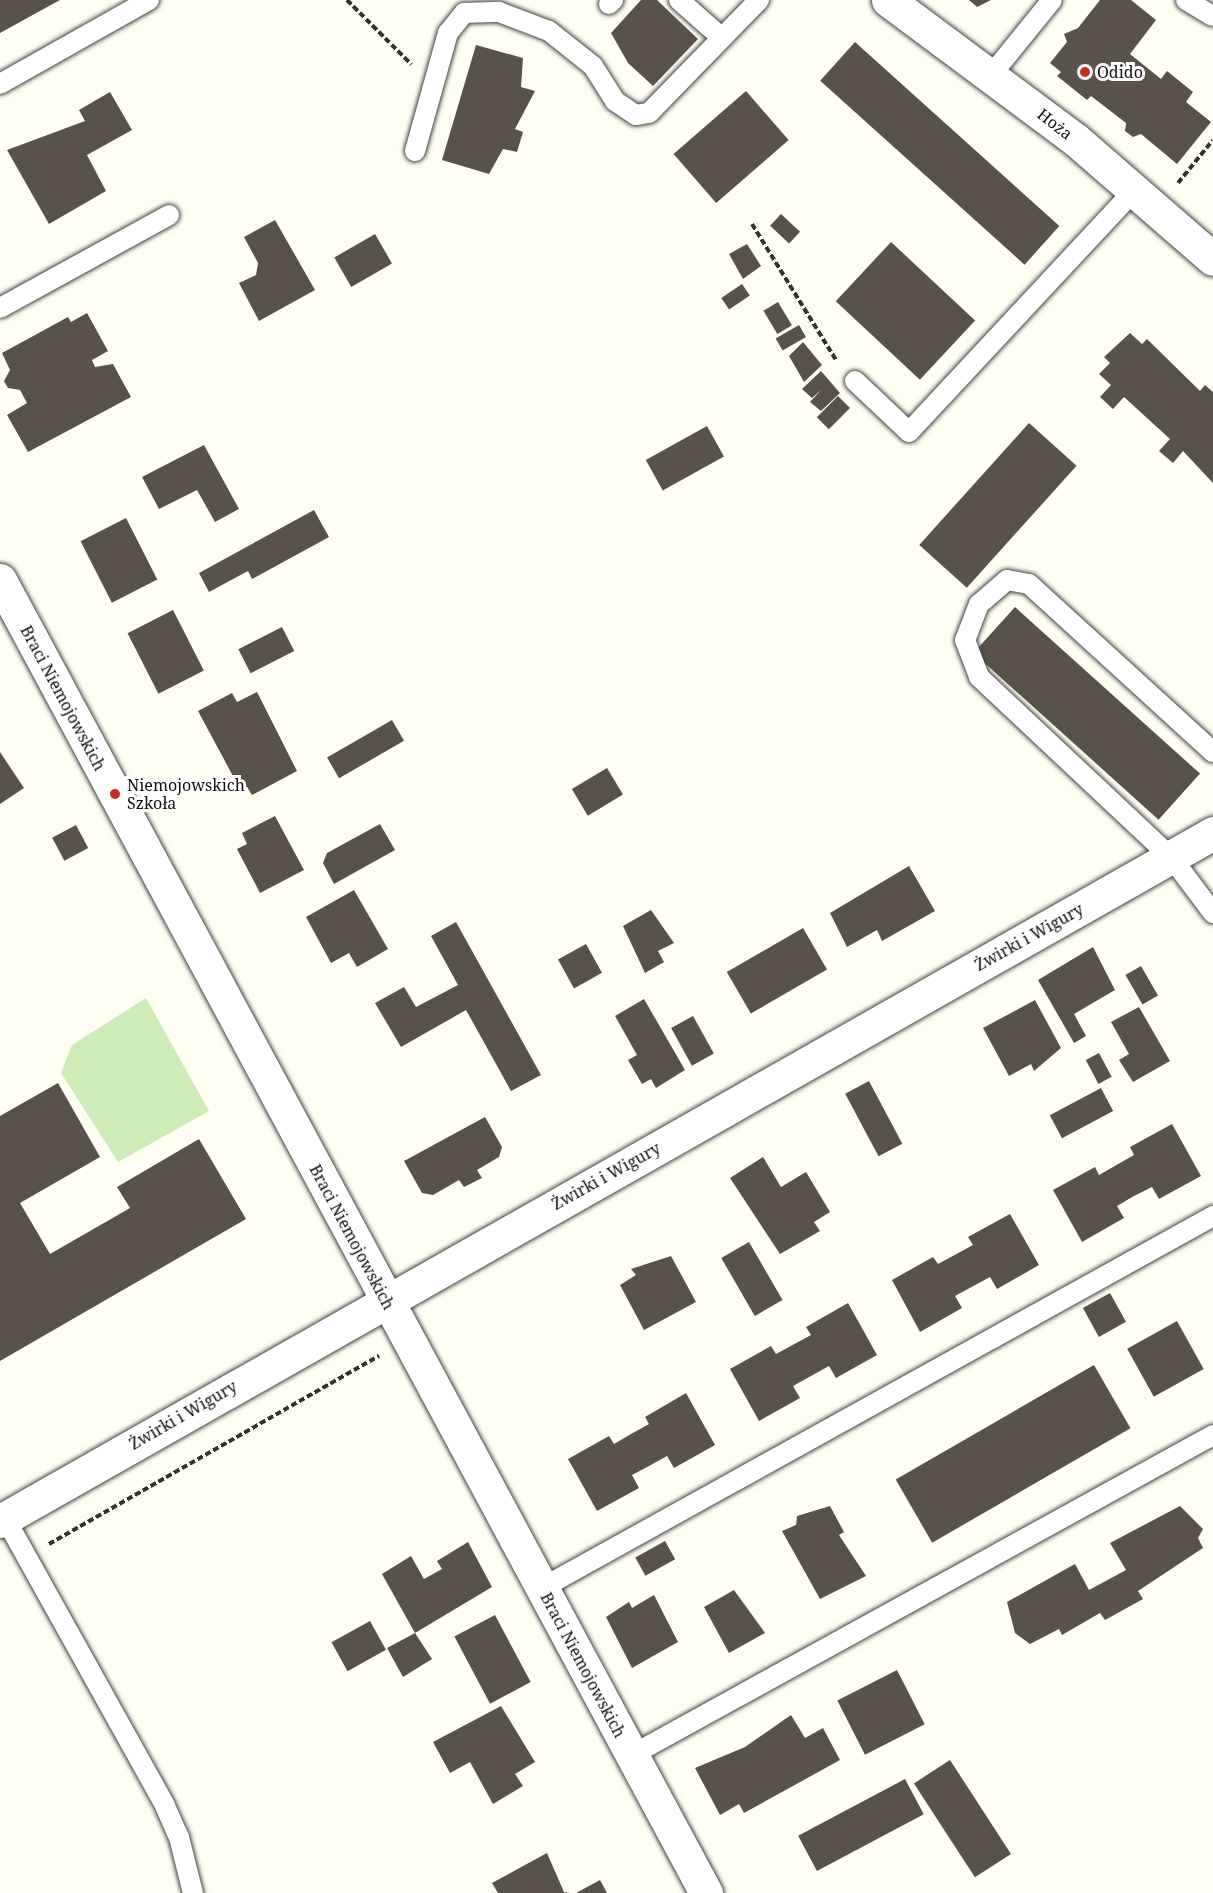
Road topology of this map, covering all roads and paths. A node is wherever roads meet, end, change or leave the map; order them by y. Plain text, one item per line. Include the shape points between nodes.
1 (149, 0) edge
2 (347, 0) edge
3 (679, 0) edge
4 (759, 0) edge
5 (888, 0) edge
6 (1052, 0) edge
7 (1186, 0) edge
8 (1213, 16) edge
9 (722, 38) junction
10 (992, 74) junction
11 (436, 75) junction
12 (0, 84) edge
13 (1213, 140) edge
14 (416, 151) dead end
15 (1146, 199) junction
16 (169, 215) dead end
17 (752, 224) dead end
18 (1213, 260) edge
19 (0, 308) edge
20 (855, 381) joint
21 (0, 580) edge
22 (1213, 752) edge
23 (1213, 833) edge
24 (1171, 857) junction
25 (1213, 914) edge
26 (1213, 1216) edge
27 (386, 1301) junction
28 (389, 1357) dead end
29 (1213, 1435) edge
30 (2, 1519) edge
31 (22, 1549) junction
32 (542, 1588) junction
33 (632, 1755) junction
34 (193, 1893) edge
35 (706, 1893) edge

1 - 12 lane
2 - 11 path via 406,62
3 - 9 lane
4 - 9 lane
5 - 10 street, Hoża
6 - 10 lane
7 - 8 lane
9 - 11 lane via 649,113 625,110 593,66 549,31 485,9 454,21
10 - 15 street, Hoża
11 - 14 lane
13 - 15 path
15 - 18 street, Hoża
15 - 20 lane via 909,432
16 - 19 lane
17 - 20 path via 815,333
21 - 27 street, Braci Niemojowskich
22 - 24 lane via 1029,584 1007,580 980,604 965,640 979,677
23 - 24 street, Żwirki i Wigury
24 - 25 lane
24 - 27 street, Żwirki i Wigury
26 - 32 lane
27 - 30 street, Żwirki i Wigury
27 - 32 street, Braci Niemojowskich
28 - 31 path via 355,1368 37,1551
29 - 33 lane
30 - 31 lane
31 - 34 lane via 165,1806 179,1837
32 - 33 street, Braci Niemojowskich
33 - 35 street, Braci Niemojowskich

